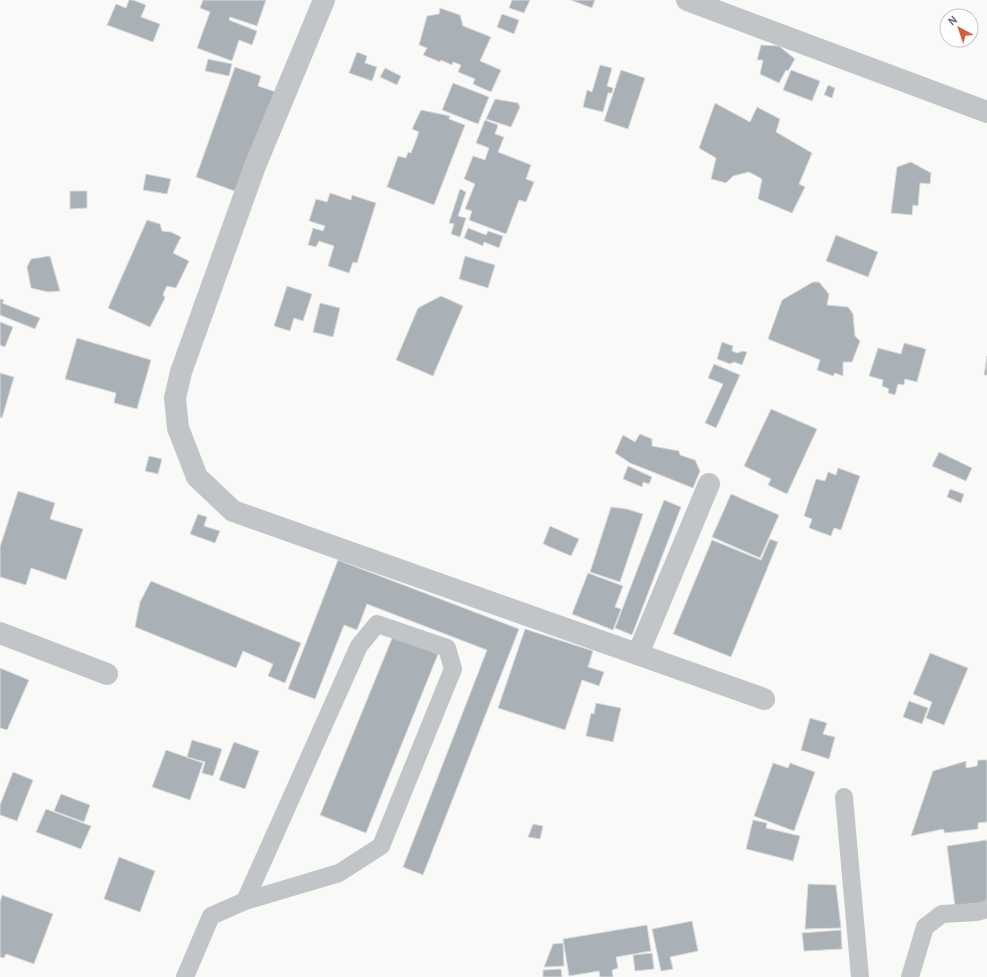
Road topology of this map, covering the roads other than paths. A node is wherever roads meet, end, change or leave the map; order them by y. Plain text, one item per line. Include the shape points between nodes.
1 (324, 0) edge
2 (686, 0) edge
3 (987, 112) edge
4 (709, 484) dead end
5 (0, 633) edge
6 (638, 654) junction
7 (107, 674) dead end
8 (764, 699) dead end
9 (844, 797) dead end
10 (245, 901) junction
11 (987, 909) edge
12 (185, 977) edge
13 (860, 977) edge
14 (910, 977) edge

1 - 6 street via 255,166 181,372 175,398 178,428 197,477 233,511
2 - 3 street
4 - 6 street
5 - 7 street
6 - 8 street
9 - 13 lane
10 - 10 lane via 339,873 381,846 453,669 447,648 377,624 359,646
10 - 12 lane via 211,916
11 - 14 lane via 942,914 926,927

